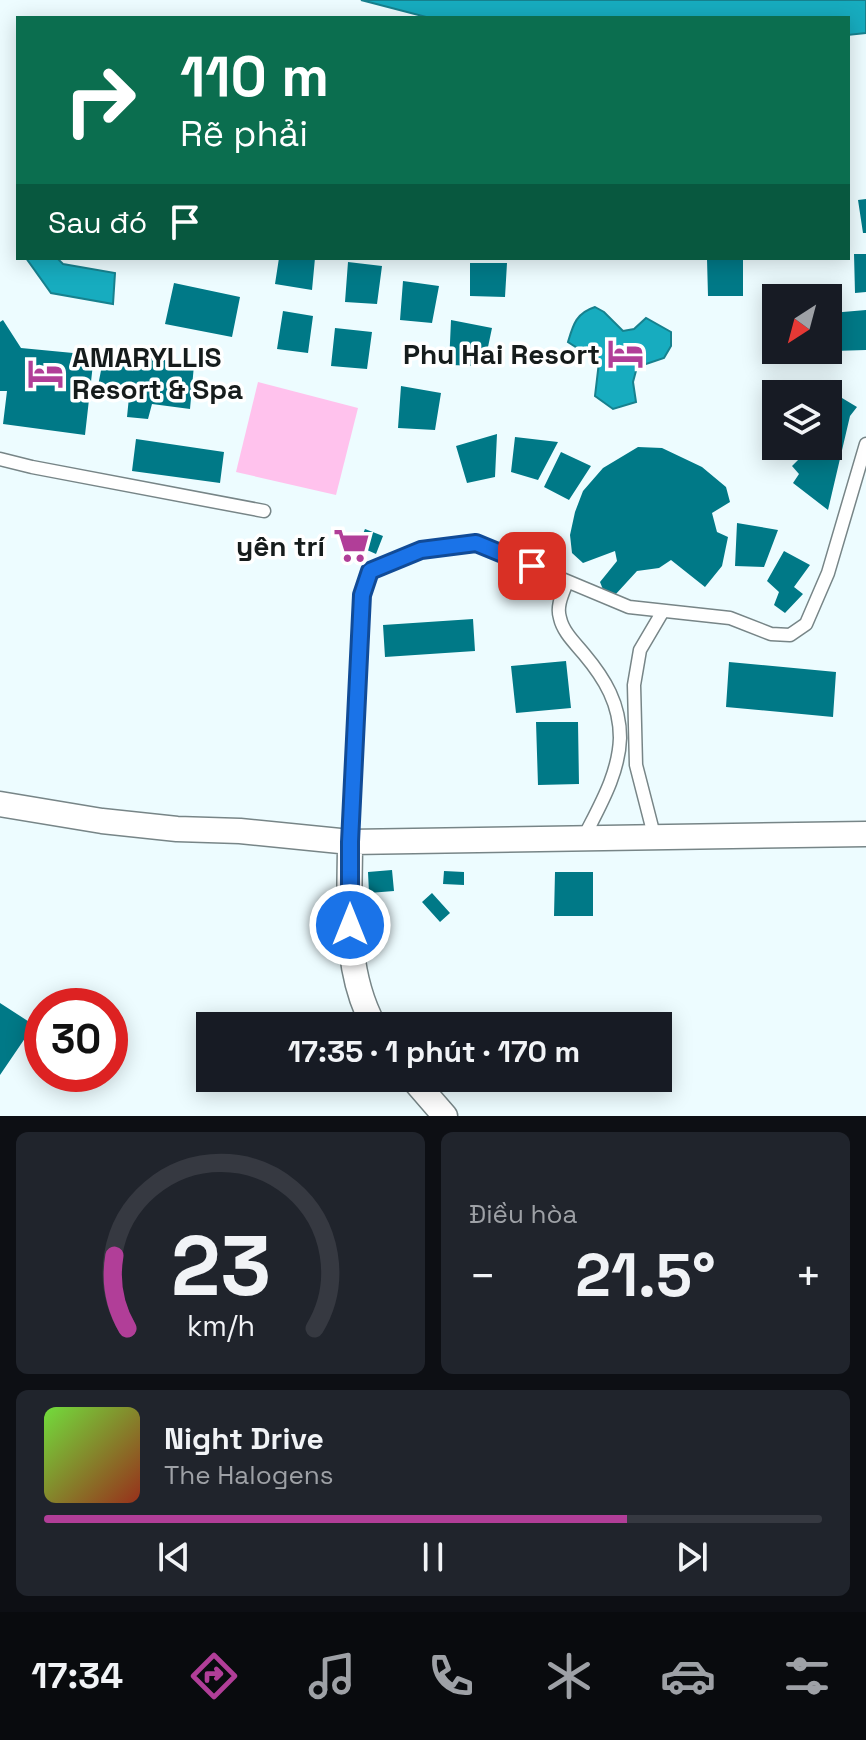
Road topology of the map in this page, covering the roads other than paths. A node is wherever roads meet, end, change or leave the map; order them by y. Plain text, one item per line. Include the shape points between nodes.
1 (866, 444) edge
2 (0, 459) edge
3 (264, 511) dead end
4 (567, 582) junction
5 (663, 611) junction
6 (0, 804) edge
7 (866, 834) edge
8 (654, 835) junction
9 (584, 837) junction
10 (350, 842) junction
11 (367, 1012) edge
12 (424, 1092) edge
13 (445, 1116) edge

1 - 5 lane via 828,573 806,624 790,635 771,634 730,618
2 - 3 lane
4 - 5 lane via 629,607
4 - 9 lane via 560,619 610,690 620,739 608,788
4 - 10 lane via 476,543 421,550 370,571 362,595
5 - 8 lane via 640,650 634,685 636,765
6 - 10 street via 102,821
7 - 8 street
8 - 9 street
9 - 10 street
10 - 11 street via 350,953
12 - 13 street

